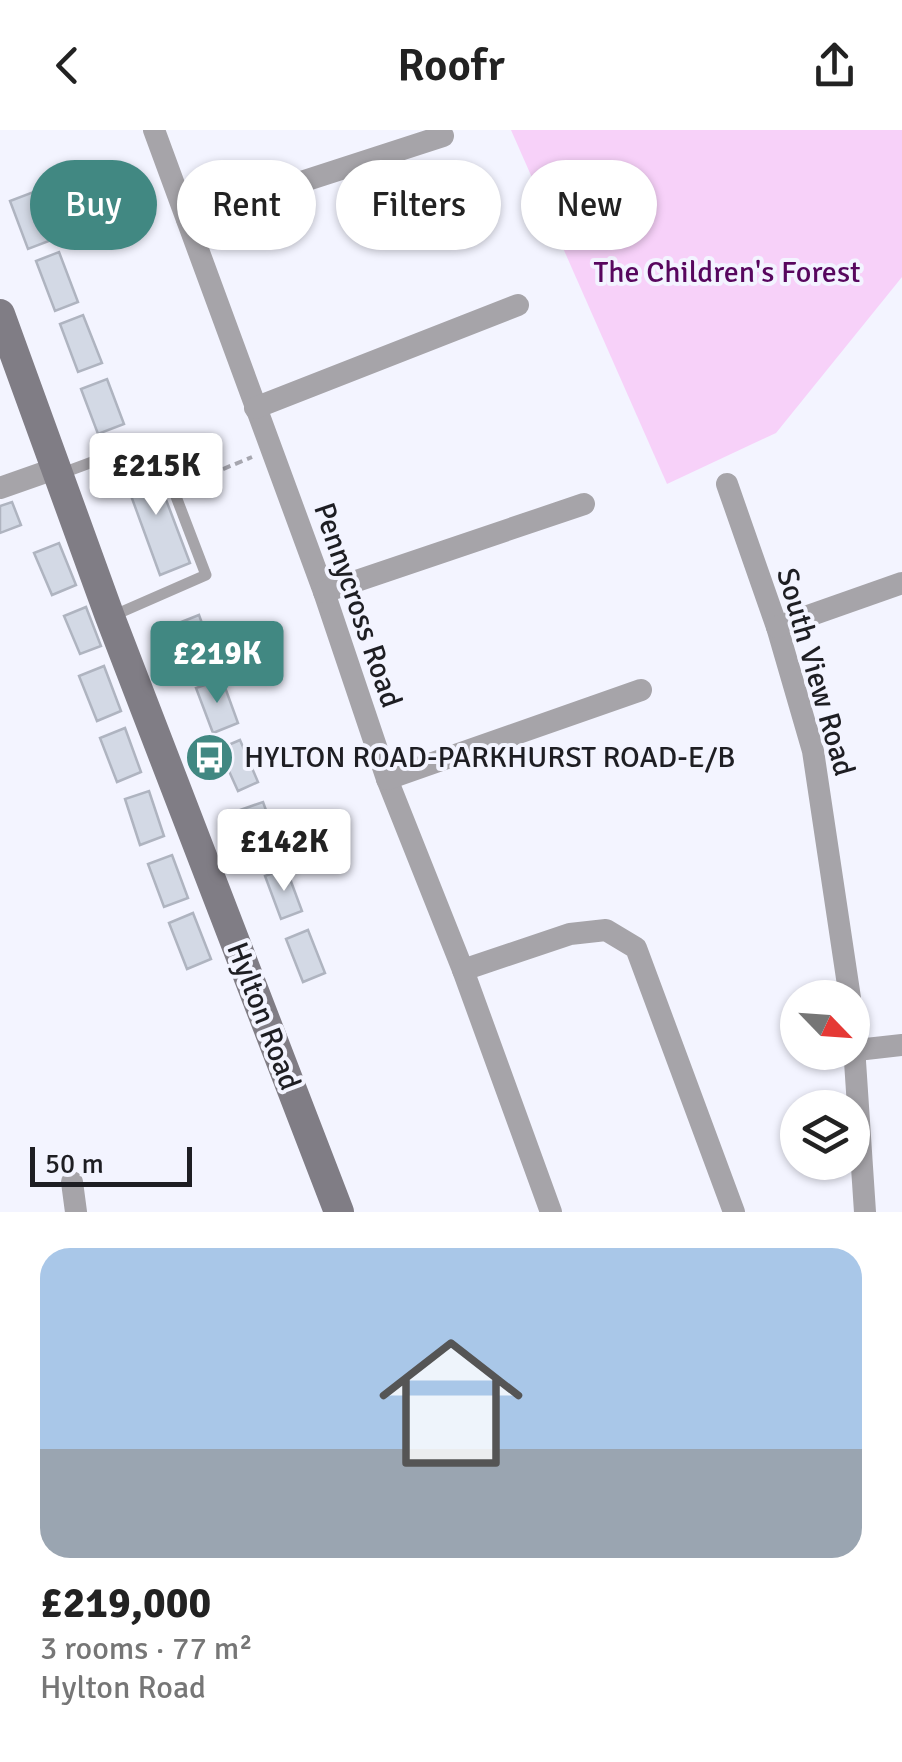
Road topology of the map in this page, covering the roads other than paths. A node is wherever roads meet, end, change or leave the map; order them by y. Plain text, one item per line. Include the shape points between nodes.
1 (154, 130) edge
2 (443, 136) dead end
3 (316, 177) edge
4 (177, 192) edge
5 (198, 250) edge
6 (518, 305) dead end
7 (0, 314) edge
8 (255, 408) junction
9 (58, 471) junction
10 (727, 484) dead end
11 (0, 488) edge
12 (584, 504) dead end
13 (902, 583) edge
14 (324, 592) junction
15 (110, 617) junction
16 (777, 627) junction
17 (641, 690) dead end
18 (387, 780) junction
19 (463, 970) junction
20 (847, 980) edge
21 (902, 1046) edge
22 (870, 1049) edge
23 (858, 1070) edge
24 (72, 1182) dead end
25 (76, 1212) edge
26 (339, 1212) edge
27 (550, 1212) edge
28 (734, 1212) edge
29 (865, 1212) edge

1 - 4 street, Pennycross Road
2 - 3 street
5 - 8 street, Pennycross Road
6 - 8 street
7 - 9 street, Hylton Road
8 - 14 street, Pennycross Road
9 - 11 street
9 - 15 street, Hylton Road
9 - 15 lane via 154,440 206,575
10 - 16 street, South View Road
12 - 14 street
13 - 16 street
14 - 18 street, Pennycross Road
15 - 26 street, Hylton Road
16 - 20 street, South View Road via 813,752
17 - 18 street
18 - 19 street, Pennycross Road
19 - 27 street, Pennycross Road
19 - 28 street via 570,934 606,930 636,948
21 - 22 street
23 - 29 street
24 - 25 street

